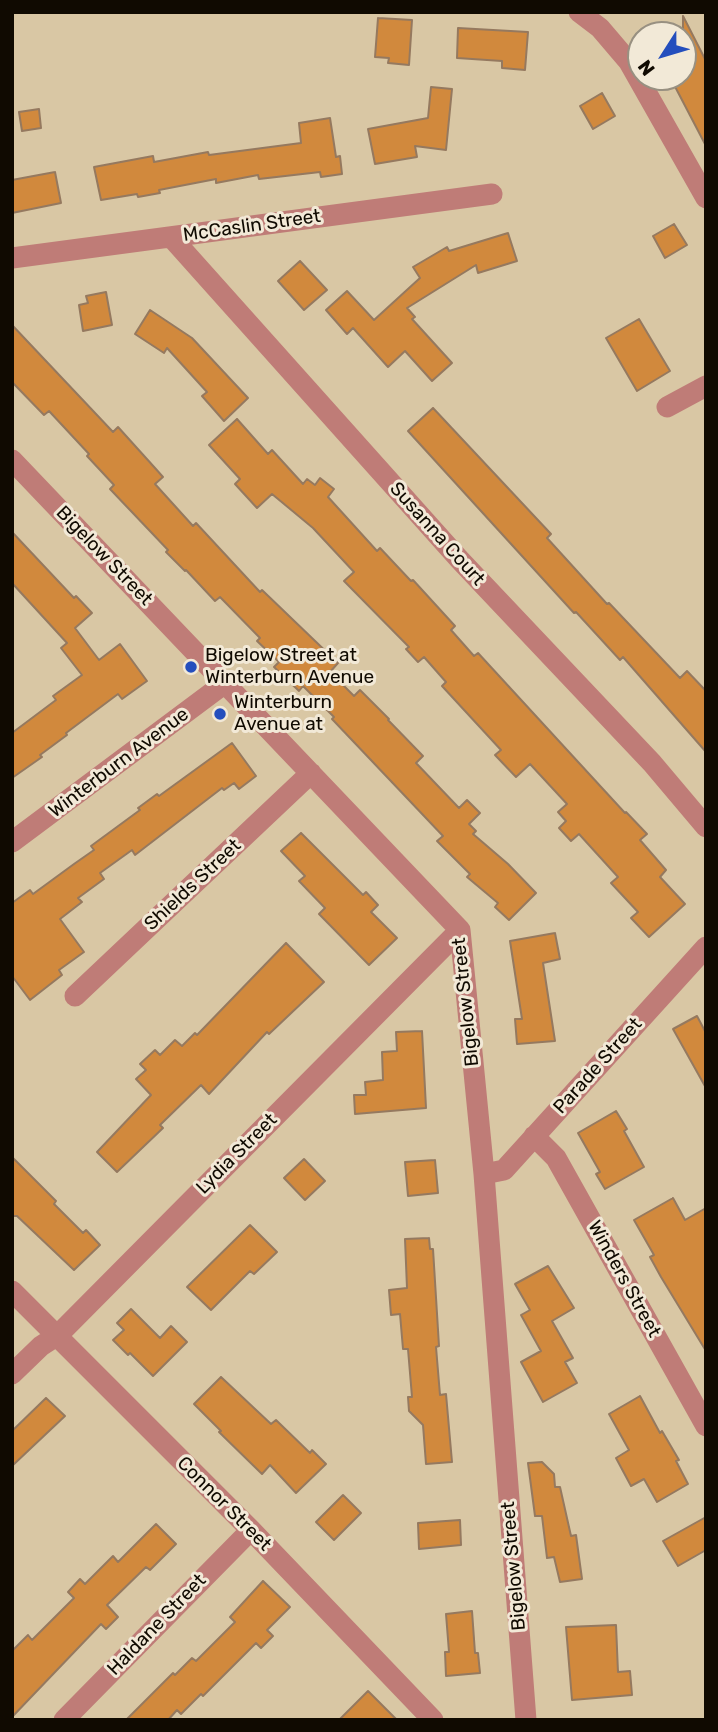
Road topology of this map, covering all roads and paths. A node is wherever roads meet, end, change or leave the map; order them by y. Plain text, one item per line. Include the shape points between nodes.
1 (579, 12) edge
2 (492, 194) dead end
3 (706, 198) edge
4 (171, 237) junction
5 (12, 258) edge
6 (706, 386) edge
7 (667, 407) dead end
8 (12, 460) edge
9 (225, 683) junction
10 (311, 773) junction
11 (706, 827) edge
12 (12, 842) edge
13 (460, 930) junction
14 (706, 947) edge
15 (75, 996) dead end
16 (534, 1136) junction
17 (484, 1174) junction
18 (12, 1292) edge
19 (58, 1335) junction
20 (12, 1374) edge
21 (706, 1426) edge
22 (251, 1530) junction
23 (64, 1720) edge
24 (433, 1720) edge
25 (526, 1720) edge

1 - 3 street via 600,28 629,62
2 - 4 street, McCaslin Street
4 - 5 street, McCaslin Street
4 - 11 street, Susanna Court via 458,559 652,763
6 - 7 street
8 - 9 street, Bigelow Street
9 - 10 street, Bigelow Street
9 - 12 street, Winterburn Avenue
10 - 13 street, Bigelow Street
10 - 15 street, Shields Street
13 - 17 street, Bigelow Street
13 - 19 street, Lydia Street
14 - 16 street, Parade Street
16 - 17 street, Parade Street via 504,1170
16 - 21 street, Winders Street via 556,1157
17 - 25 street, Bigelow Street
18 - 19 street, Connor Street
19 - 20 street, Lydia Street
19 - 22 street, Connor Street
22 - 23 street, Haldane Street
22 - 24 street, Connor Street

